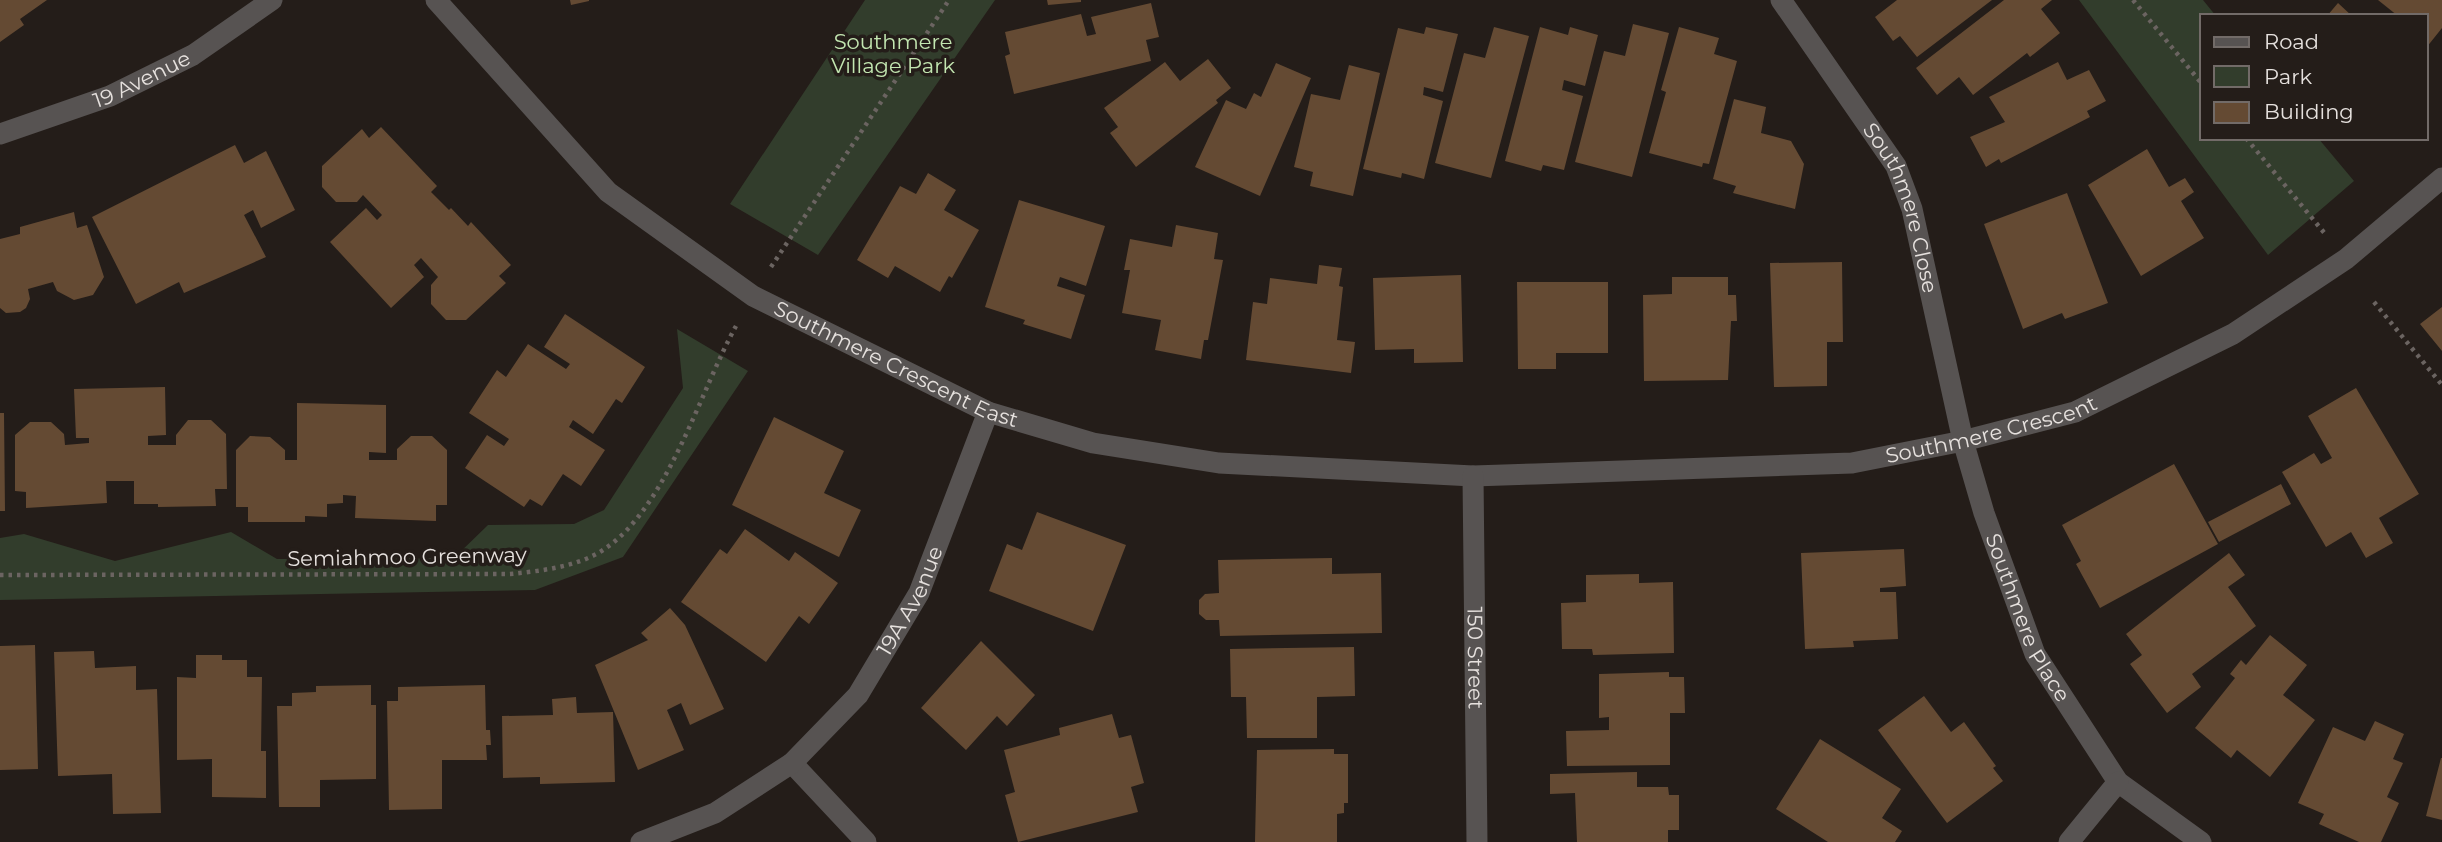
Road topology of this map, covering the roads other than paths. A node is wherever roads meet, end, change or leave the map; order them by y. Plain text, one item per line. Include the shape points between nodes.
1 (272, 0) edge
2 (436, 0) edge
3 (1782, 0) edge
4 (0, 134) edge
5 (2442, 178) edge
6 (988, 412) junction
7 (1963, 441) junction
8 (1473, 475) junction
9 (792, 763) junction
10 (2118, 782) junction
11 (641, 842) edge
12 (866, 842) edge
13 (1477, 842) edge
14 (2069, 842) edge
15 (2201, 842) edge

1 - 4 street, 19 Avenue via 192,55 110,96
2 - 6 street, Southmere Crescent East via 608,192 752,296
3 - 7 street, Southmere Close via 1896,166 1912,209
5 - 7 street, Southmere Crescent via 2346,259 2233,334 2075,412
6 - 8 street, Southmere Crescent East via 1093,443 1219,463
6 - 9 street, 19A Avenue via 919,593 858,695
7 - 8 street, Southmere Crescent via 1852,463
7 - 10 street, Southmere Place via 2035,654
8 - 13 street, 150 Street
9 - 11 street, 19A Avenue via 715,813
9 - 12 street
10 - 14 street
10 - 15 street, Southmere Place

